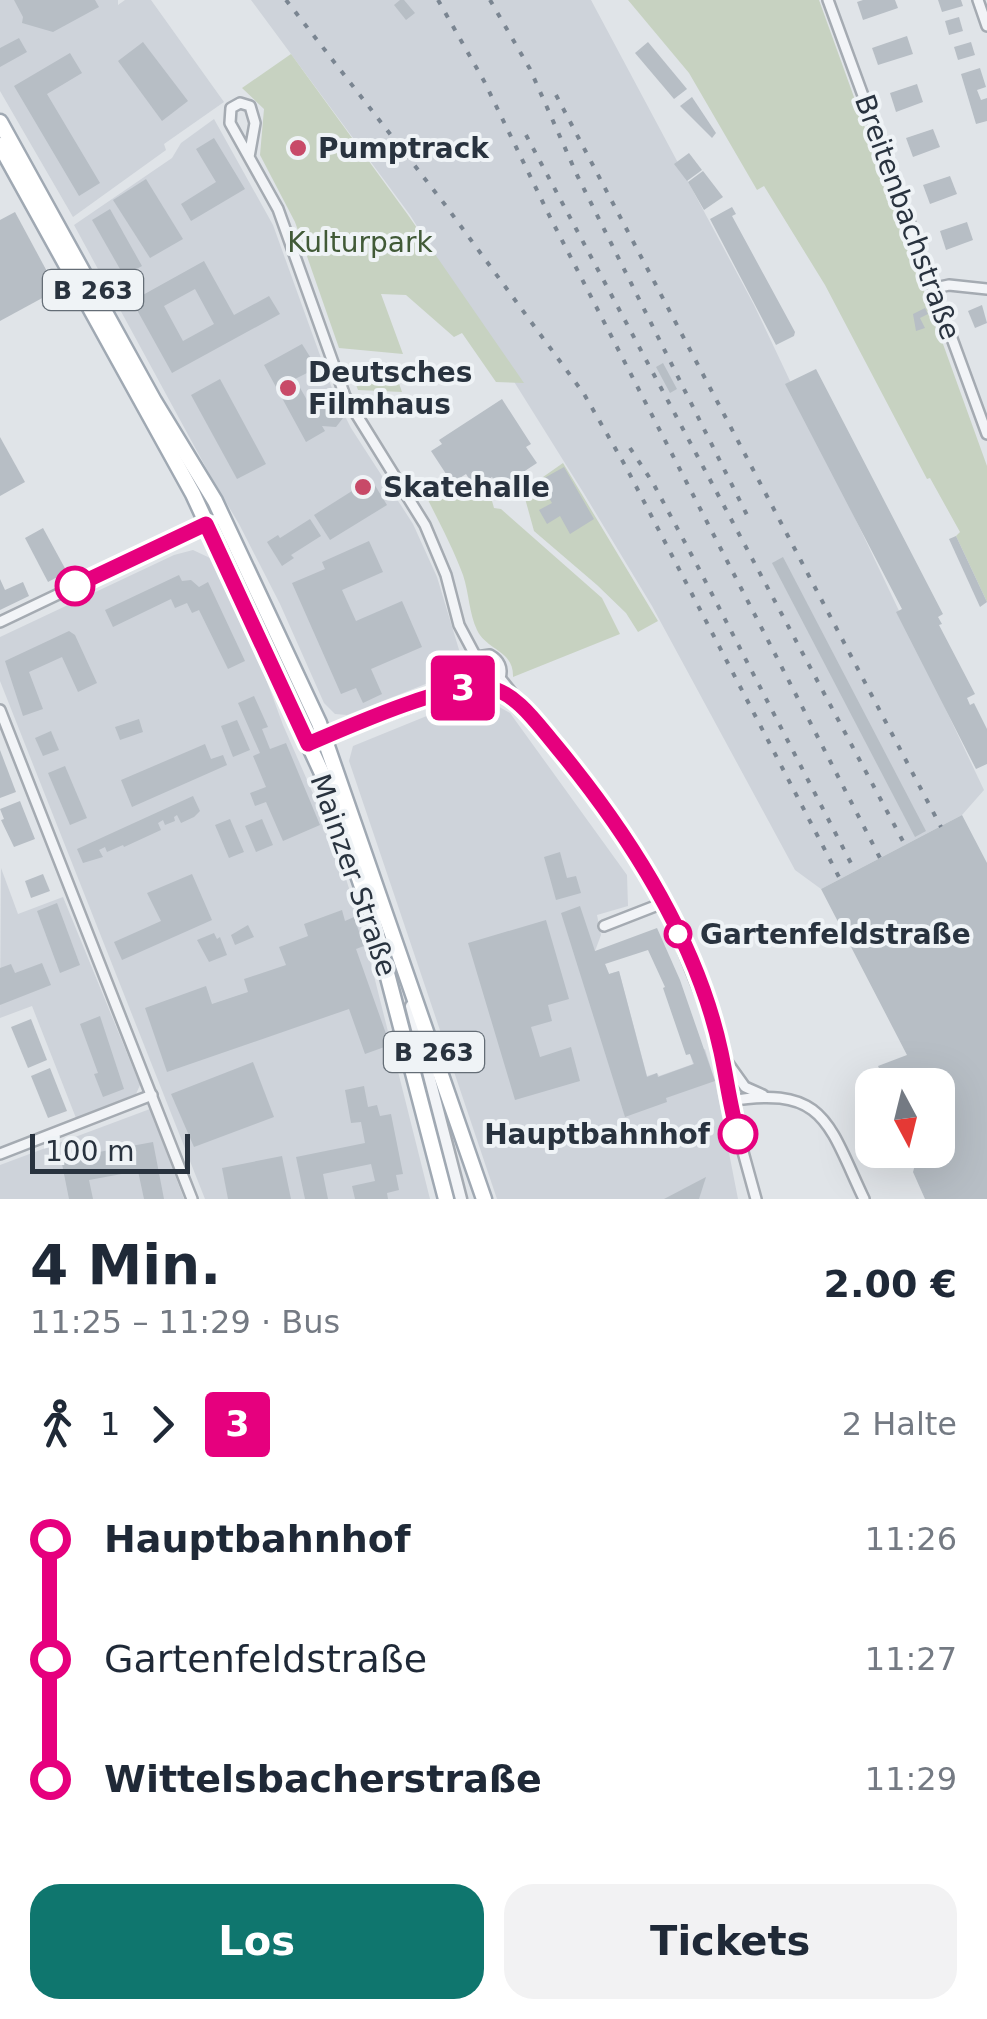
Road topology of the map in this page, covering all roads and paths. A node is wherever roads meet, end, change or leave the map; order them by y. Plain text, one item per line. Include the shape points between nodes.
1 (828, 0) edge
2 (978, 0) edge
3 (987, 26) edge
4 (0, 122) edge
5 (0, 145) edge
6 (249, 156) junction
7 (935, 288) junction
8 (987, 289) edge
9 (987, 434) edge
10 (222, 516) junction
11 (206, 524) junction
12 (0, 622) edge
13 (476, 657) junction
14 (468, 672) junction
15 (500, 678) junction
16 (476, 686) junction
17 (489, 687) junction
18 (443, 693) junction
19 (516, 702) junction
20 (0, 710) edge
21 (325, 737) junction
22 (308, 744) junction
23 (663, 903) junction
24 (604, 926) dead end
25 (400, 956) junction
26 (402, 1020) junction
27 (721, 1052) junction
28 (428, 1084) junction
29 (152, 1095) junction
30 (770, 1098) junction
31 (729, 1102) junction
32 (0, 1154) edge
33 (192, 1199) edge
34 (446, 1199) edge
35 (460, 1199) edge
36 (484, 1199) edge
37 (756, 1199) edge
38 (864, 1199) edge

1 - 7 street, Breitenbachstraße
2 - 3 street
4 - 10 main road, Mainzer Straße / B 263
5 - 11 main road, Mainzer Straße / B 263
6 - 6 street via 228,119 240,103 255,117
6 - 13 street via 285,225 345,396 424,525
7 - 8 street
7 - 9 street, Breitenbachstraße
10 - 11 street
10 - 21 main road, Mainzer Straße
11 - 12 street
11 - 22 main road, Mainzer Straße
13 - 14 street
13 - 15 street via 494,657
14 - 16 street
14 - 18 street
15 - 17 street
15 - 19 street
16 - 17 street
16 - 18 street
17 - 19 street
18 - 21 street
19 - 23 street via 592,793
20 - 29 street
21 - 22 street
21 - 25 main road, Mainzer Straße / B 263
22 - 26 main road, Mainzer Straße via 358,871
23 - 24 street
23 - 27 street
25 - 28 street, Mainzer Straße
25 - 36 main road, Mainzer Straße / B 263
26 - 28 street, Mainzer Straße
26 - 34 main road, Mainzer Straße / B 263
27 - 30 street via 744,1087
27 - 31 street
28 - 35 street, Mainzer Straße
29 - 32 street
29 - 33 street
30 - 31 street
30 - 38 street via 804,1102 820,1115
31 - 37 street

